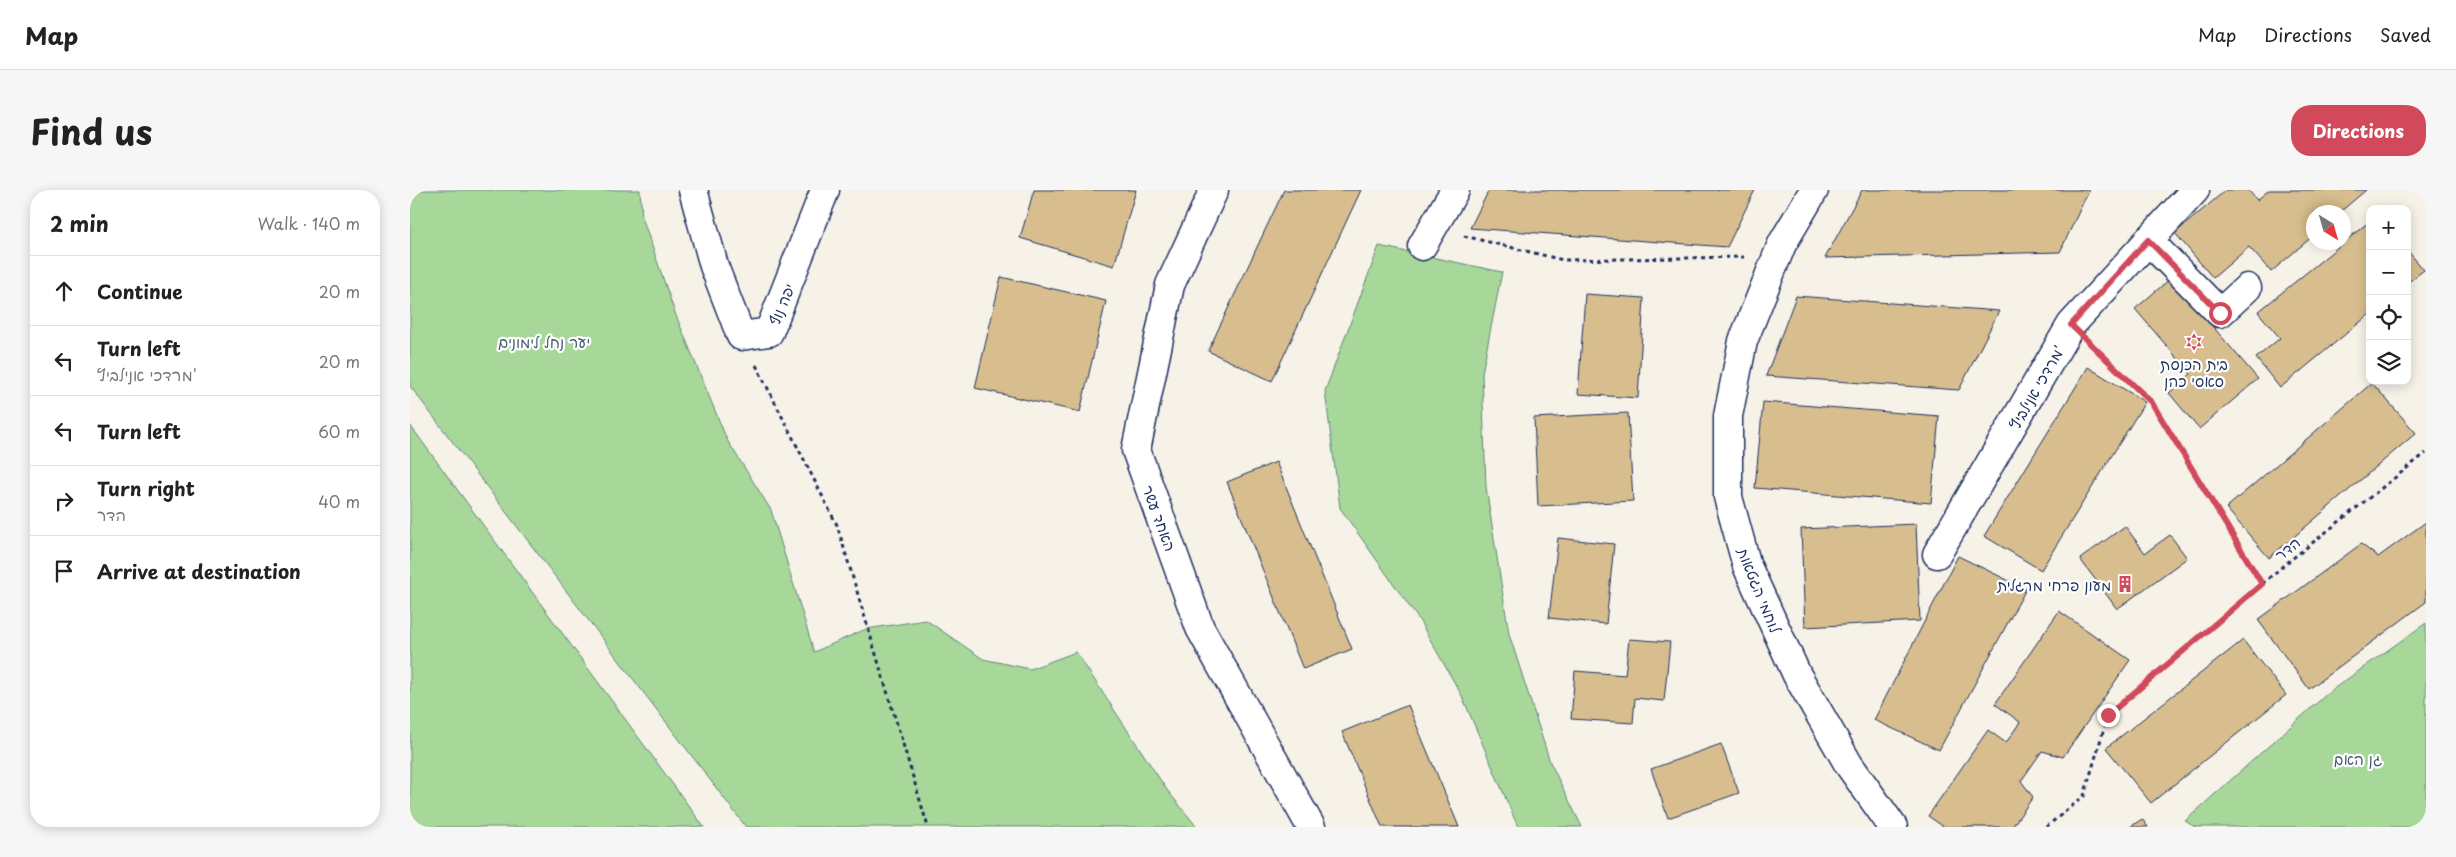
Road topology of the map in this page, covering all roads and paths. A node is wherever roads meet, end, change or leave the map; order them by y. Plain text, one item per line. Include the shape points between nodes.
1 (694, 190) edge
2 (825, 190) edge
3 (1214, 190) edge
4 (1455, 190) edge
5 (1814, 190) edge
6 (2194, 190) edge
7 (1427, 237) joint
8 (2148, 240) junction
9 (1746, 257) dead end
10 (2247, 288) dead end
11 (2071, 325) junction
12 (741, 336) junction
13 (2426, 452) edge
14 (1937, 554) dead end
15 (2262, 584) junction
16 (928, 827) edge
17 (1311, 827) edge
18 (1893, 827) edge
19 (2046, 827) edge

1 - 12 street via 714,266
2 - 12 street, יפה נוף via 769,332
3 - 17 street, האחד עשר via 1170,285 1136,450 1200,628
4 - 7 street
5 - 18 street, לוחמי הגטאות via 1782,244 1743,341 1728,416 1728,497 1747,566 1797,675 1849,765
6 - 8 street, מרדכי אנילביץ'
7 - 9 path via 1563,260
8 - 10 street via 2220,313
8 - 11 street, מרדכי אנילביץ'
11 - 14 street, מרדכי אנילביץ'
11 - 15 path via 2152,403
12 - 16 path via 837,525
13 - 15 path, הדר
15 - 19 path, הדר via 2108,715 2084,796

